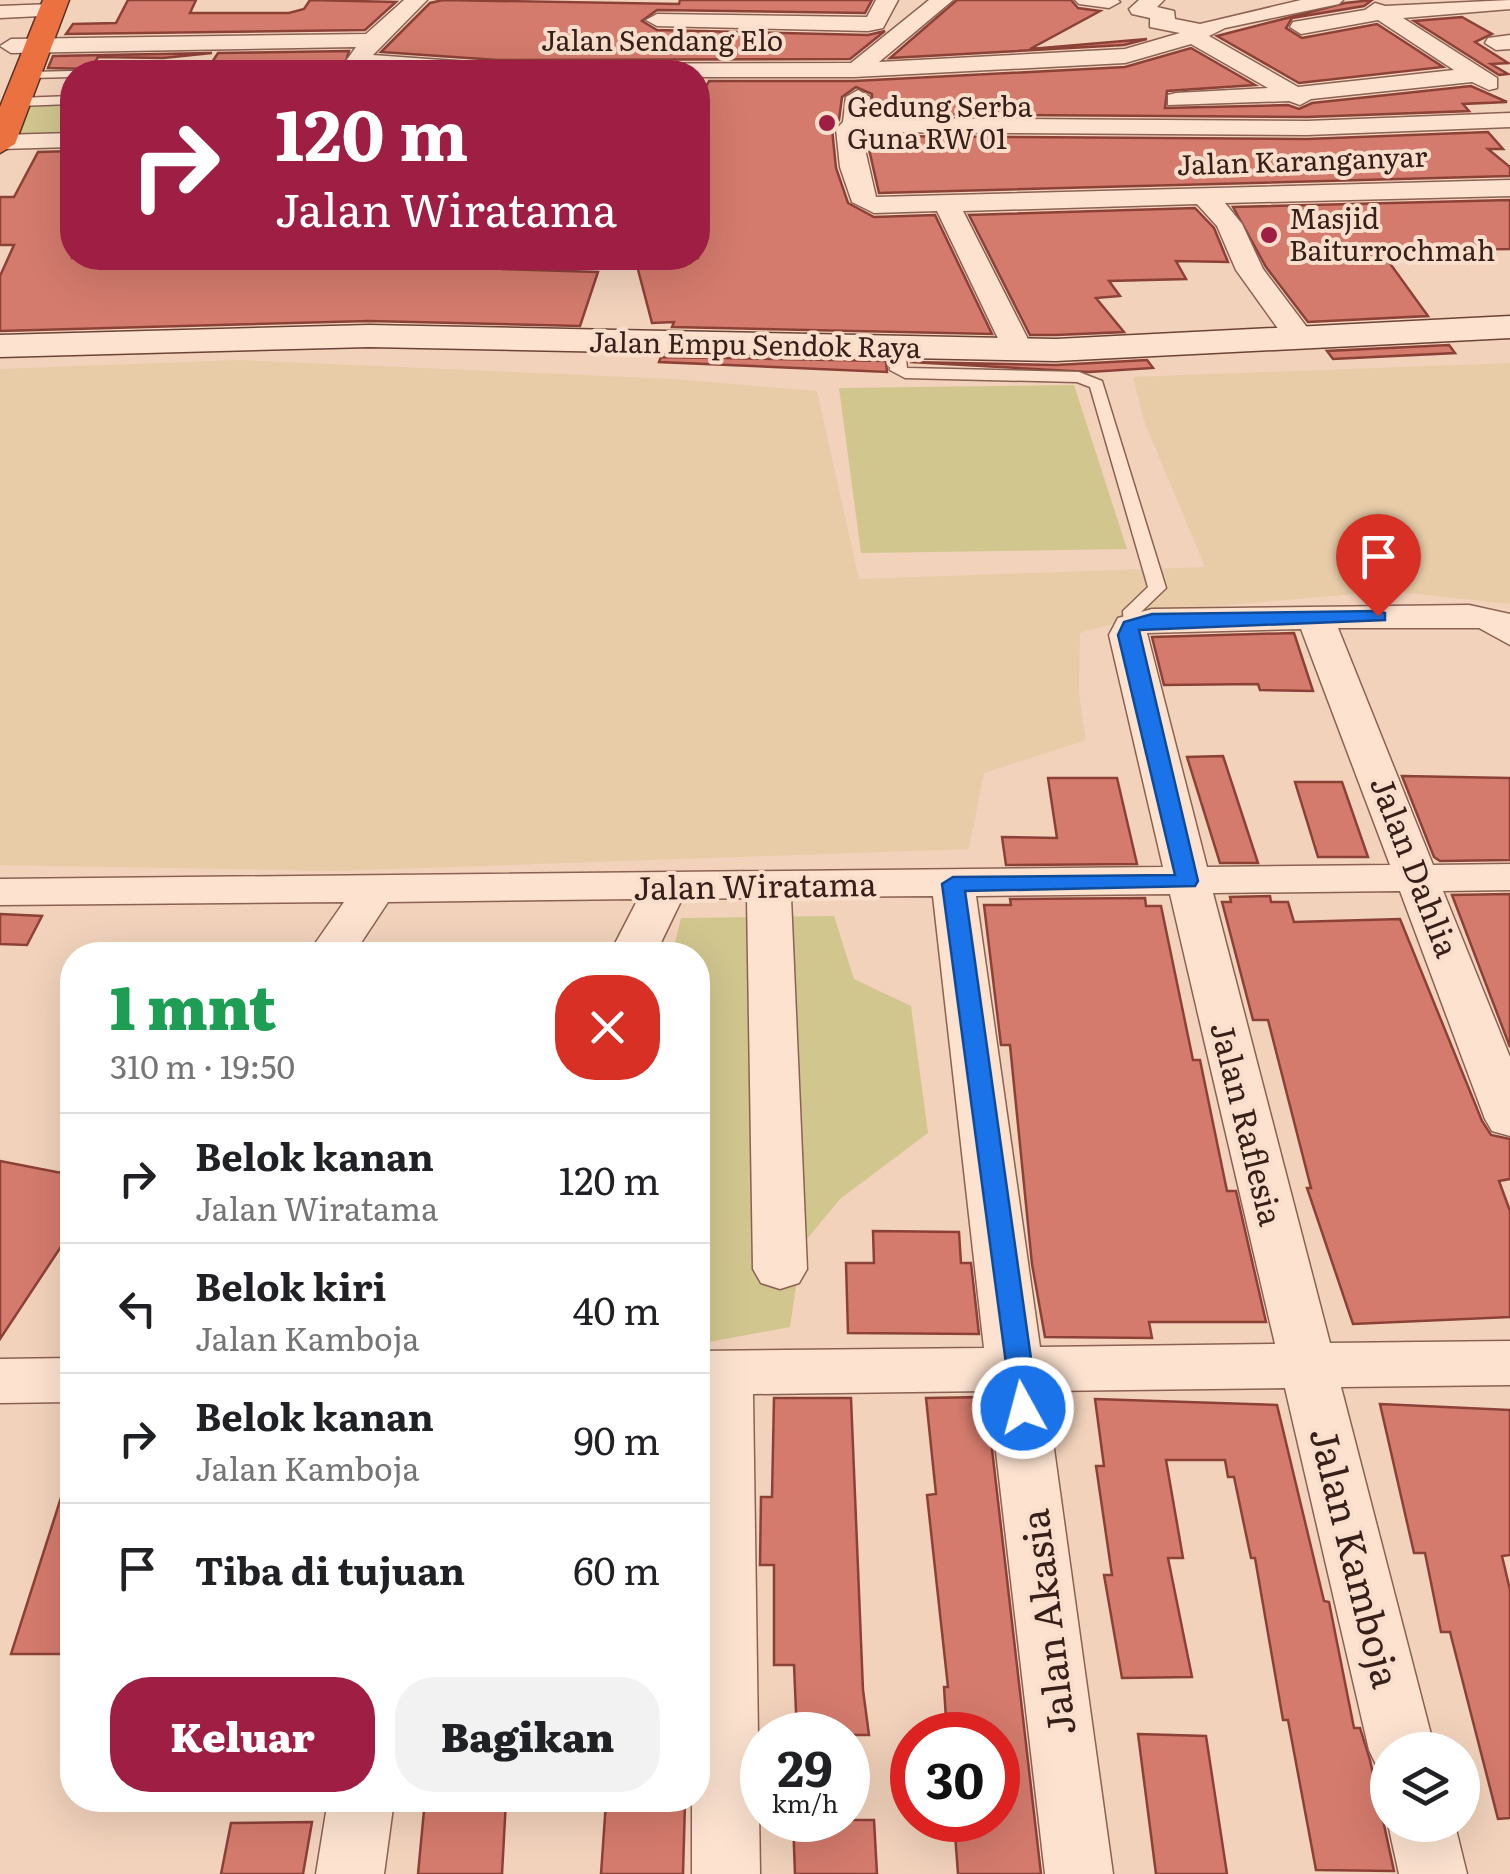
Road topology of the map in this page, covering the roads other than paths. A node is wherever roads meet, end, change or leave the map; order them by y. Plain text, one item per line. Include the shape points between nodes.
1 (416, 0) edge
2 (672, 0) edge
3 (887, 0) edge
4 (942, 0) edge
5 (1086, 0) edge
6 (1332, 0) edge
7 (1360, 0) edge
8 (796, 2) edge
9 (1110, 2) dead end
10 (1510, 3) edge
11 (26, 7) edge
12 (1156, 11) edge
13 (1382, 13) junction
14 (642, 35) edge
15 (1201, 37) junction
16 (1132, 38) dead end
17 (372, 41) junction
18 (1438, 46) junction
19 (578, 47) dead end
20 (13, 52) edge
21 (1400, 53) dead end
22 (358, 60) edge
23 (572, 60) edge
24 (619, 60) edge
25 (1164, 68) dead end
26 (1296, 68) dead end
27 (1264, 72) junction
28 (60, 74) edge
29 (30, 75) junction
30 (1478, 75) junction
31 (861, 86) junction
32 (1296, 94) junction
33 (60, 100) edge
34 (1151, 100) dead end
35 (18, 102) junction
36 (1507, 119) edge
37 (855, 125) junction
38 (1336, 127) junction
39 (60, 140) edge
40 (0, 143) edge
41 (1072, 147) junction
42 (1338, 166) dead end
43 (1510, 188) edge
44 (1360, 191) junction
45 (1205, 197) junction
46 (1096, 201) junction
47 (947, 205) junction
48 (1510, 328) edge
49 (1300, 338) junction
50 (0, 346) edge
51 (897, 348) junction
52 (1018, 349) junction
53 (1315, 617) junction
54 (1131, 626) junction
55 (1510, 634) edge
56 (1510, 877) edge
57 (1418, 878) junction
58 (1187, 881) junction
59 (953, 884) junction
60 (769, 887) junction
61 (665, 888) junction
62 (374, 890) junction
63 (0, 892) edge
64 (339, 942) edge
65 (638, 942) edge
66 (1510, 1119) edge
67 (780, 1269) dead end
68 (1510, 1364) edge
69 (1306, 1366) junction
70 (1019, 1370) junction
71 (711, 1373) edge
72 (1398, 1732) edge
73 (359, 1812) edge
74 (1425, 1842) edge
75 (350, 1874) edge
76 (726, 1874) edge
77 (1079, 1874) edge
78 (1433, 1874) edge

1 - 17 street, Jalan Sendang Elo
2 - 8 street
2 - 14 street
3 - 14 street via 875,23
4 - 31 street
5 - 9 street
6 - 15 street
7 - 13 street, Jalan Karanganyar
10 - 13 street
11 - 20 highway
12 - 15 street
12 - 16 street
13 - 15 street
13 - 18 street, Jalan Karanganyar
14 - 24 street, Jalan Sendang Elo
14 - 31 street, Jalan Sendang Elo
15 - 27 street, Jalan Karanganyar
15 - 31 street via 1125,56
17 - 20 street via 262,38
17 - 22 street, Jalan Sendang Elo
18 - 21 street
18 - 30 street, Jalan Karanganyar
19 - 23 street
20 - 29 highway
25 - 31 street
26 - 27 street
27 - 32 street, Jalan Karanganyar
28 - 29 lane
29 - 35 highway
30 - 32 street
30 - 36 street, Jalan Karanganyar
31 - 37 street
32 - 34 street
32 - 38 street, Jalan Karanganyar
33 - 35 lane
35 - 40 highway
36 - 38 street, Jalan Karanganyar
37 - 41 street, Jalan Karanganyar
37 - 47 street, Jalan Karanganyar via 848,129 849,146 865,202
38 - 41 street, Jalan Karanganyar
39 - 40 street
41 - 46 street
42 - 44 street
43 - 44 street, Jalan Karanganyar
44 - 45 street, Jalan Karanganyar
45 - 46 street, Jalan Karanganyar
45 - 49 street
46 - 47 street, Jalan Karanganyar
47 - 52 street
48 - 49 main road, Jalan Empu Sendok Raya
49 - 52 main road, Jalan Empu Sendok Raya
50 - 51 main road, Jalan Empu Sendok Raya via 370,336
51 - 52 main road, Jalan Empu Sendok Raya
51 - 54 lane via 898,370 904,372 1079,377 1096,384 1157,588 1132,611
53 - 54 street
53 - 55 street via 1486,618
53 - 57 street, Jalan Dahlia
54 - 58 street
56 - 57 street, Jalan Wiratama
57 - 58 street, Jalan Wiratama
57 - 66 street, Jalan Dahlia
58 - 59 street, Jalan Wiratama
58 - 69 street, Jalan Raflesia
59 - 60 street, Jalan Wiratama
59 - 70 street, Jalan Akasia
60 - 61 street, Jalan Wiratama
60 - 67 street
61 - 62 street, Jalan Wiratama
61 - 65 street
62 - 63 street, Jalan Wiratama
62 - 64 street
68 - 69 street
69 - 70 street
69 - 72 street, Jalan Kamboja
70 - 71 street
70 - 77 street, Jalan Akasia
71 - 76 street
73 - 75 street
74 - 78 street

